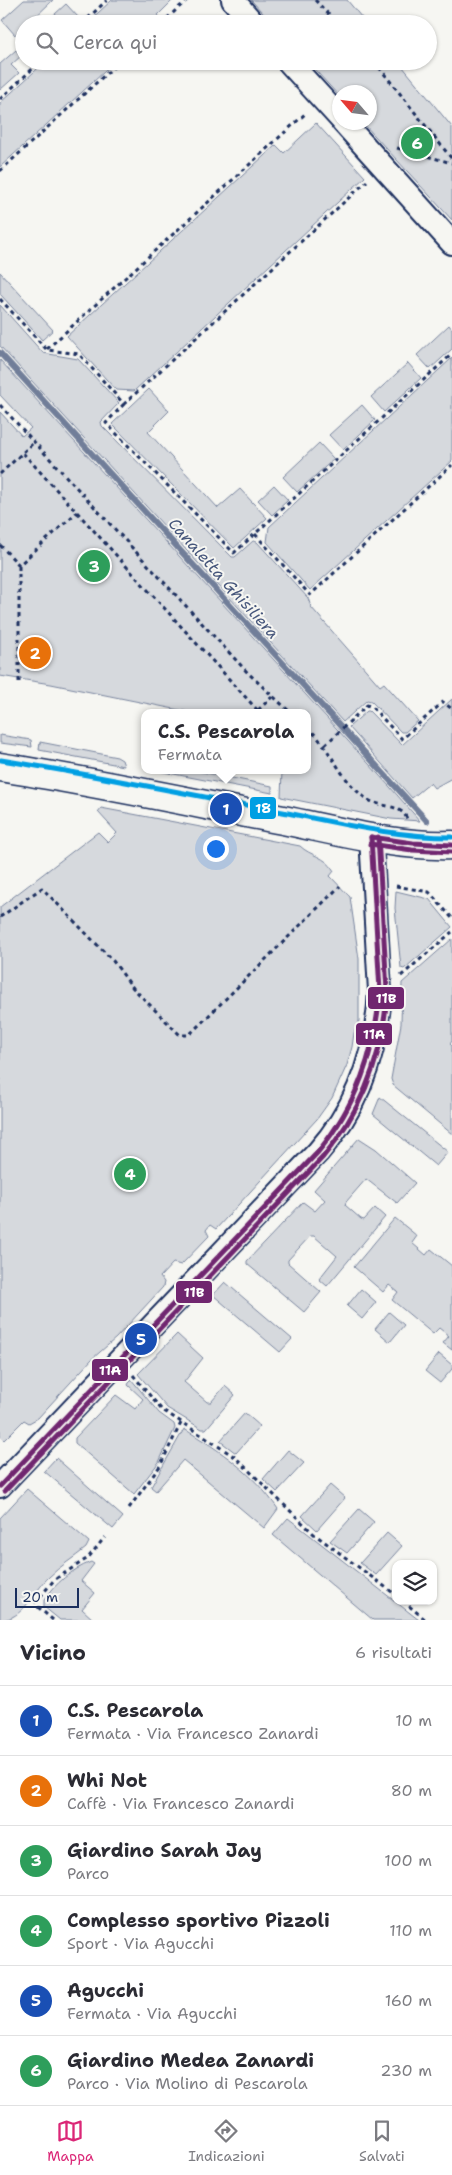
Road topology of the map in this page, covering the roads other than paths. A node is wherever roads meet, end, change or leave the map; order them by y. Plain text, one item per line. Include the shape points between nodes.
1 (233, 0) edge
2 (246, 15) edge
3 (296, 70) edge
4 (332, 109) edge
5 (350, 130) edge
6 (452, 243) edge
7 (0, 767) edge
8 (371, 837) junction
9 (452, 844) edge
10 (0, 1486) edge

1 - 2 street
3 - 4 street
5 - 6 street
7 - 8 main road
8 - 9 main road
8 - 10 street via 379,1015 365,1076 342,1121 318,1152

